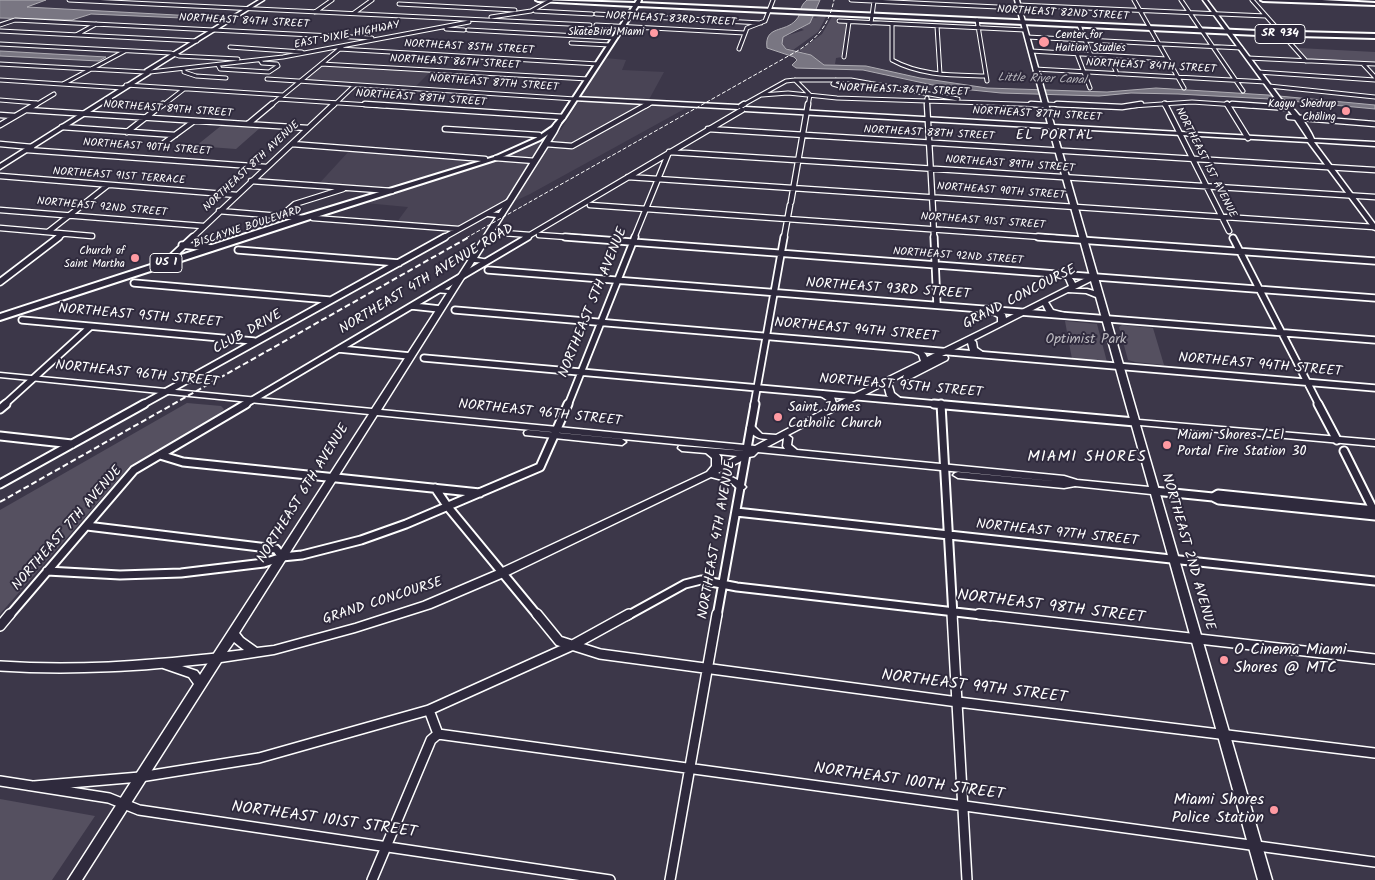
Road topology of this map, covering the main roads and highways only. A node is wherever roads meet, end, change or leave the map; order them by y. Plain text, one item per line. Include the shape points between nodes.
1 (538, 0) edge
2 (551, 0) edge
3 (1263, 0) edge
4 (1292, 0) edge
5 (1297, 0) edge
6 (638, 2) edge
7 (1319, 2) junction
8 (1375, 4) edge
9 (1375, 36) edge
10 (560, 120) junction
11 (451, 171) junction
12 (332, 210) junction
13 (164, 264) junction
14 (153, 272) junction
15 (74, 293) junction
16 (59, 302) junction
17 (0, 317) edge
18 (0, 322) edge

1 - 2 main road, NORTHEAST 82ND STREET / SR 934
2 - 6 main road, NORTHEAST 82ND STREET / SR 934
3 - 7 main road
4 - 5 main road
5 - 7 main road
6 - 9 main road, NORTHEAST 82ND STREET / SR 934 via 769,11
6 - 10 main road, BISCAYNE BOULEVARD / US 1
7 - 8 main road
10 - 11 main road, BISCAYNE BOULEVARD / US 1 via 512,148
10 - 11 main road, BISCAYNE BOULEVARD / US 1 via 538,139 496,158
11 - 12 main road, BISCAYNE BOULEVARD / US 1
12 - 13 main road, BISCAYNE BOULEVARD / US 1
12 - 14 main road, BISCAYNE BOULEVARD / US 1
13 - 14 main road
13 - 15 main road, BISCAYNE BOULEVARD / US 1
14 - 16 main road, BISCAYNE BOULEVARD / US 1
15 - 16 main road
15 - 17 main road, BISCAYNE BOULEVARD / US 1
16 - 18 main road, BISCAYNE BOULEVARD / US 1

